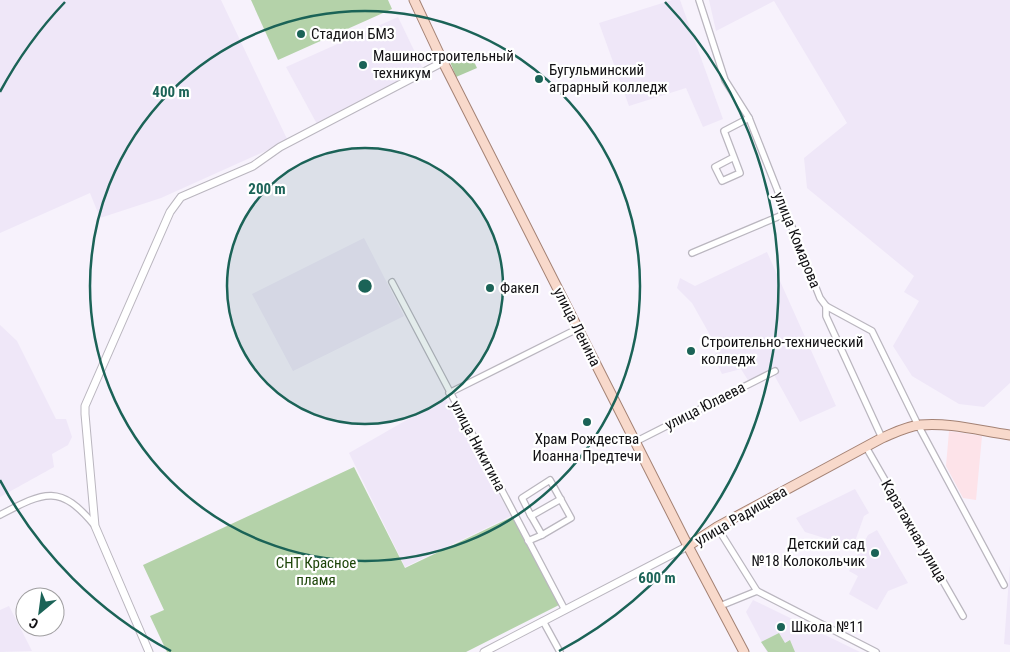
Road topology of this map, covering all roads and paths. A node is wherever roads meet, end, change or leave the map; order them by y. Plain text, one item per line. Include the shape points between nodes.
1 (414, 0) edge
2 (699, 0) edge
3 (443, 62) junction
4 (749, 118) junction
5 (734, 157) junction
6 (787, 213) junction
7 (692, 253) dead end
8 (392, 282) dead end
9 (826, 306) junction
10 (578, 328) junction
11 (775, 371) dead end
12 (449, 393) junction
13 (918, 425) junction
14 (1010, 435) edge
15 (882, 438) junction
16 (635, 442) junction
17 (866, 447) junction
18 (522, 498) junction
19 (561, 499) junction
20 (509, 505) junction
21 (0, 515) edge
22 (531, 516) junction
23 (95, 526) junction
24 (717, 527) junction
25 (542, 535) junction
26 (528, 541) junction
27 (688, 546) junction
28 (1004, 585) dead end
29 (756, 591) junction
30 (720, 606) junction
31 (565, 610) junction
32 (963, 616) dead end
33 (543, 621) junction
34 (149, 652) edge
35 (484, 652) edge
36 (560, 652) edge
37 (744, 652) edge
38 (876, 652) edge

1 - 3 main road, улица Ленина
2 - 4 street, улица Комарова via 725,80
3 - 10 main road, улица Ленина
3 - 23 street via 280,147 253,166 181,197 170,212 85,406
4 - 5 street via 724,131
4 - 6 street, улица Комарова
5 - 5 street via 740,173 722,181 716,167
6 - 7 street
6 - 9 street, улица Комарова
8 - 12 street, улица Никитина
9 - 13 street, улица Комарова via 872,331
9 - 15 street via 826,316
10 - 12 street
10 - 16 main road, улица Ленина
11 - 16 street, улица Юлаева
12 - 20 street, улица Никитина
13 - 14 main road, улица Радищева
13 - 15 main road, улица Радищева
13 - 28 street, улица Комарова
15 - 17 main road, улица Радищева
16 - 27 main road, улица Ленина
17 - 24 main road, улица Радищева
17 - 32 street, Каратажная улица
18 - 19 street via 550,480
18 - 20 street
18 - 22 street
19 - 22 street
19 - 25 street via 571,518
20 - 26 street, улица Никитина
21 - 23 street via 46,494 78,506
22 - 25 street
23 - 34 street
24 - 27 main road, улица Радищева
24 - 29 street
25 - 26 street
26 - 31 street, улица Никитина
27 - 30 main road, улица Ленина
27 - 31 street, улица Радищева
29 - 30 street
29 - 38 street
30 - 37 main road, улица Ленина
31 - 33 street, улица Радищева
33 - 35 street, улица Радищева
33 - 36 street

